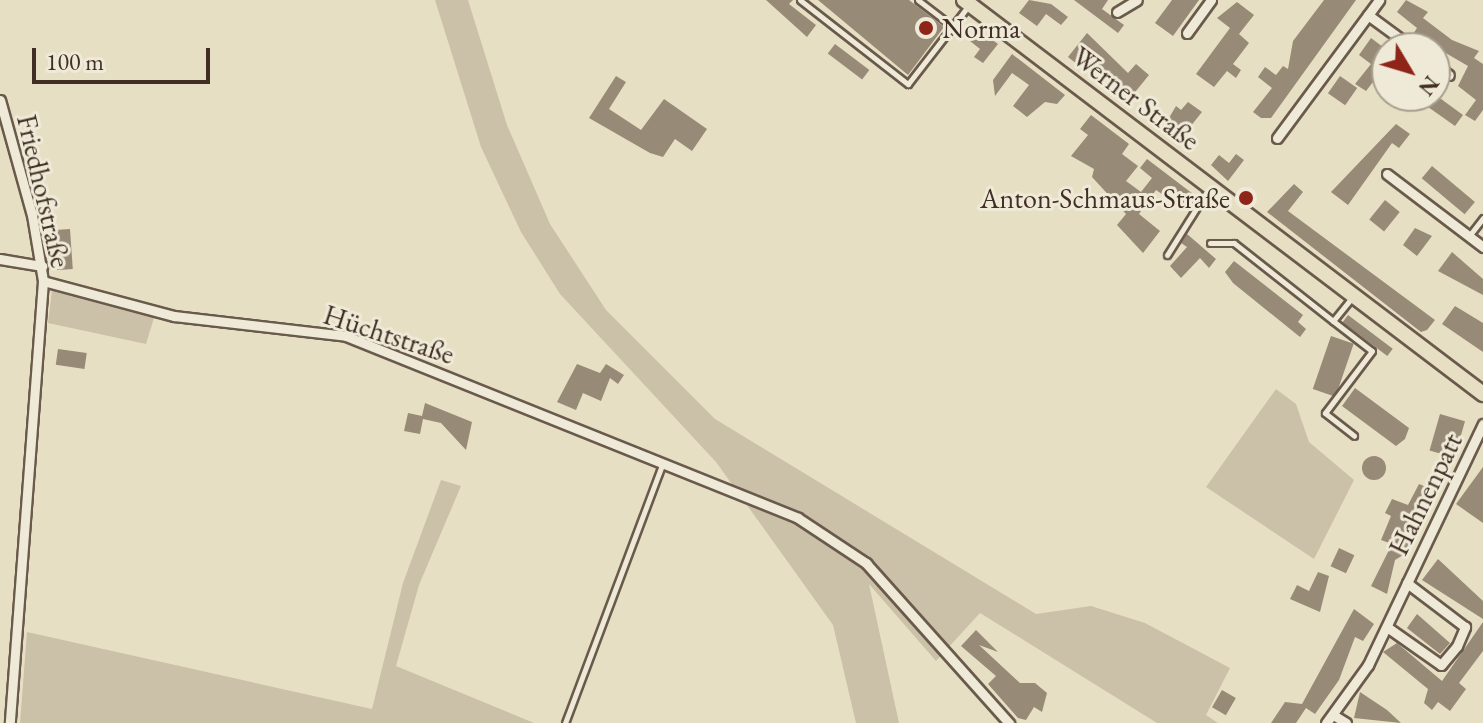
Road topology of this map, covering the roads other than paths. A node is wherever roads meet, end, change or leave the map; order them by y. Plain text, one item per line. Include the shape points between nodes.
1 (800, 0) edge
2 (918, 0) edge
3 (1137, 0) edge
4 (1211, 0) edge
5 (1379, 0) edge
6 (966, 2) edge
7 (1117, 12) dead end
8 (1368, 15) junction
9 (952, 26) junction
10 (1391, 32) edge
11 (1187, 33) dead end
12 (0, 100) edge
13 (1277, 138) dead end
14 (1387, 174) dead end
15 (1210, 187) junction
16 (1483, 218) edge
17 (1469, 236) junction
18 (1210, 243) dead end
19 (1483, 247) edge
20 (1167, 255) dead end
21 (0, 259) edge
22 (42, 266) junction
23 (43, 281) junction
24 (1353, 295) junction
25 (1333, 321) junction
26 (1483, 394) edge
27 (1483, 424) edge
28 (1354, 436) dead end
29 (664, 460) junction
30 (1407, 583) junction
31 (1387, 627) junction
32 (1331, 720) edge
33 (10, 723) edge
34 (565, 723) edge
35 (1009, 723) edge
36 (1346, 723) edge

1 - 9 lane via 908,84
2 - 9 lane
3 - 7 street
4 - 11 street
5 - 8 street
6 - 9 lane
6 - 15 main road, Werner Straße
8 - 10 street
8 - 13 street
12 - 22 street, Friedhofstraße
14 - 17 street
15 - 20 lane
15 - 24 main road, Werner Straße
16 - 17 lane
17 - 19 street
18 - 25 lane via 1234,243
21 - 22 street
22 - 23 street, Friedhofstraße
23 - 29 street, Hüchtstraße via 174,316 346,336
23 - 33 street, Friedhofstraße
24 - 25 lane
24 - 26 main road, Werner Straße
25 - 28 lane via 1372,351 1325,413
27 - 30 street, Hahnenpatt
29 - 34 lane
29 - 35 street, Hüchtstraße via 798,518 852,551
30 - 31 street, Hahnenpatt
30 - 31 street, Hahnenpatt via 1465,627 1457,646 1441,665
31 - 32 street, Hahnenpatt
32 - 36 street, Hahnenpatt

